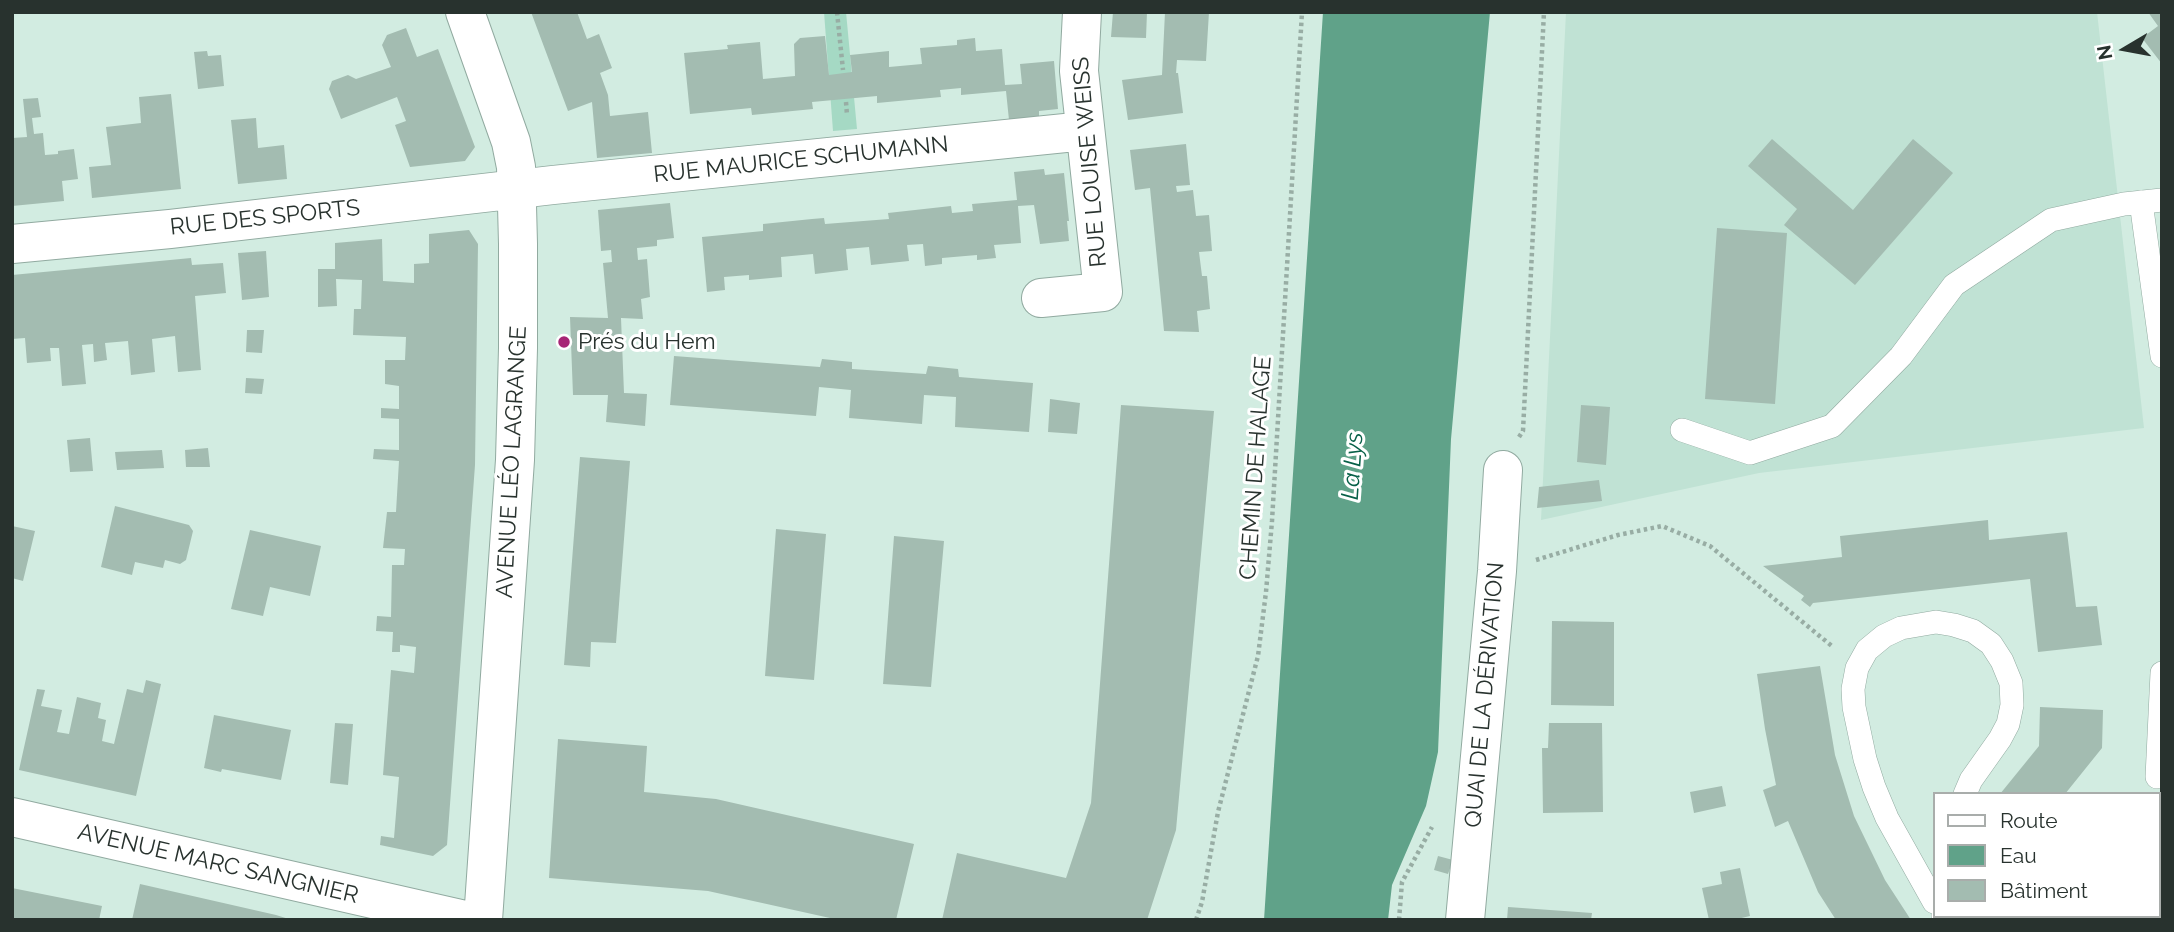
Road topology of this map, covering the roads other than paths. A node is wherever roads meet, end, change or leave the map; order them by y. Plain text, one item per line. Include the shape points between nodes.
1 (465, 12) edge
2 (1082, 12) edge
3 (1085, 131) junction
4 (517, 189) junction
5 (2152, 201) edge
6 (12, 244) edge
7 (1041, 298) dead end
8 (2162, 356) edge
9 (1682, 430) dead end
10 (1503, 470) road end
11 (2162, 673) edge
12 (2157, 777) dead end
13 (1966, 792) edge
14 (12, 817) edge
15 (1932, 898) edge
16 (464, 920) edge
17 (483, 920) edge
18 (1465, 920) edge

1 - 4 street, AVENUE LÉO LAGRANGE via 508,128
2 - 3 street, RUE LOUISE WEISS via 1079,71
3 - 4 street, RUE MAURICE SCHUMANN
3 - 7 street, RUE LOUISE WEISS via 1103,292
4 - 6 street, RUE DES SPORTS
4 - 17 street, AVENUE LÉO LAGRANGE via 514,460
5 - 8 lane
5 - 9 lane via 2052,220 1954,285 1901,356 1832,426 1751,453
10 - 18 street, QUAI DE LA DÉRIVATION
11 - 12 lane
13 - 15 lane via 2008,724 2011,682 1991,645 1973,631 1936,622 1901,628 1867,650 1857,668 1854,707 1874,787
14 - 16 street, AVENUE MARC SANGNIER

